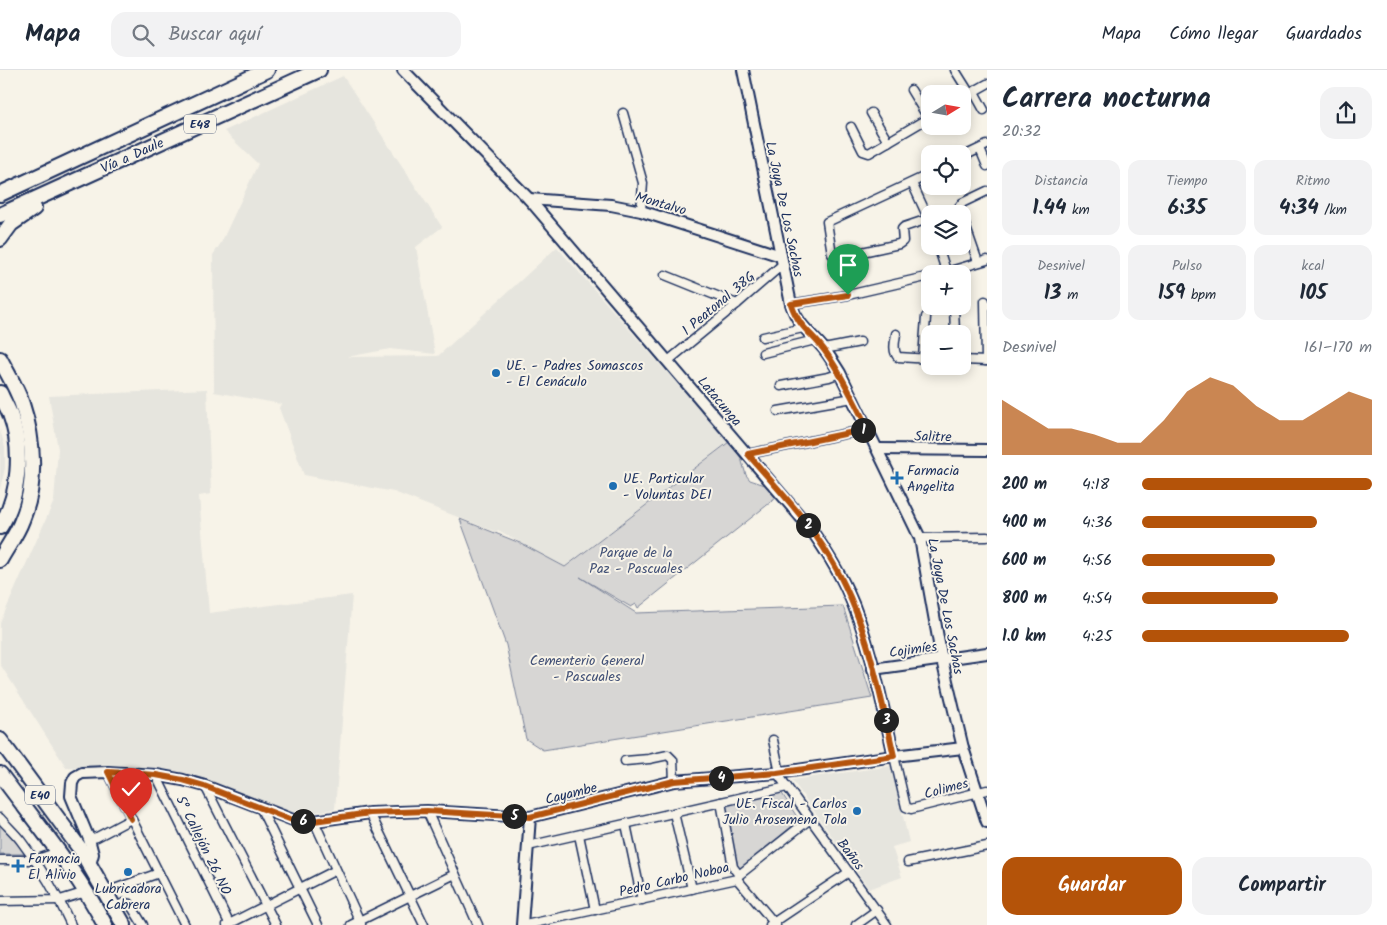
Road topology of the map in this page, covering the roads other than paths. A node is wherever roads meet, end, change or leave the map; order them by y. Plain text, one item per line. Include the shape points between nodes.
1 (267, 70) edge
2 (319, 70) edge
3 (404, 70) edge
4 (743, 70) edge
5 (956, 70) edge
6 (987, 84) edge
7 (964, 85) edge
8 (911, 90) dead end
9 (971, 94) edge
10 (971, 97) edge
11 (921, 106) edge
12 (984, 110) dead end
13 (623, 112) dead end
14 (871, 113) dead end
15 (921, 123) edge
16 (850, 127) dead end
17 (888, 142) junction
18 (983, 147) edge
19 (971, 153) edge
20 (987, 166) edge
21 (80, 178) junction
22 (921, 178) edge
23 (912, 183) junction
24 (987, 191) edge
25 (0, 194) edge
26 (529, 198) junction
27 (922, 205) edge
28 (960, 205) edge
29 (641, 211) junction
30 (0, 215) edge
31 (22, 215) junction
32 (921, 223) edge
33 (0, 225) edge
34 (0, 239) edge
35 (971, 241) edge
36 (782, 260) junction
37 (987, 260) edge
38 (978, 262) junction
39 (969, 265) edge
40 (665, 275) dead end
41 (921, 278) edge
42 (985, 301) dead end
43 (737, 304) junction
44 (791, 304) junction
45 (926, 317) dead end
46 (926, 325) edge
47 (803, 328) junction
48 (896, 334) dead end
49 (763, 337) dead end
50 (815, 340) junction
51 (860, 342) dead end
52 (824, 349) junction
53 (763, 353) dead end
54 (0, 359) edge
55 (921, 359) edge
56 (971, 360) edge
57 (668, 361) junction
58 (986, 361) edge
59 (840, 373) junction
60 (781, 386) dead end
61 (0, 393) edge
62 (853, 398) junction
63 (778, 410) dead end
64 (868, 429) junction
65 (878, 449) junction
66 (987, 450) edge
67 (748, 454) junction
68 (0, 527) edge
69 (987, 537) edge
70 (920, 538) junction
71 (0, 560) edge
72 (987, 653) edge
73 (942, 660) junction
74 (873, 669) junction
75 (0, 740) edge
76 (773, 740) dead end
77 (963, 748) junction
78 (894, 756) junction
79 (625, 761) dead end
80 (108, 772) junction
81 (778, 773) junction
82 (0, 774) edge
83 (156, 775) junction
84 (674, 781) junction
85 (204, 786) junction
86 (788, 787) junction
87 (982, 791) edge
88 (722, 802) junction
89 (261, 809) junction
90 (911, 809) joint
91 (427, 811) junction
92 (370, 813) junction
93 (674, 813) junction
94 (530, 817) junction
95 (0, 819) edge
96 (131, 819) junction
97 (810, 819) junction
98 (314, 821) junction
99 (987, 822) edge
100 (626, 824) junction
101 (579, 835) junction
102 (89, 838) junction
103 (528, 846) junction
104 (987, 846) edge
105 (58, 852) junction
106 (0, 860) edge
107 (35, 860) junction
108 (908, 862) dead end
109 (90, 865) junction
110 (336, 870) junction
111 (849, 872) junction
112 (159, 873) junction
113 (455, 874) junction
114 (738, 877) junction
115 (301, 887) junction
116 (692, 889) junction
117 (86, 892) junction
118 (106, 892) junction
119 (410, 896) junction
120 (60, 900) junction
121 (642, 900) junction
122 (0, 901) edge
123 (266, 905) junction
124 (115, 907) junction
125 (595, 910) junction
126 (877, 910) junction
127 (565, 916) junction
128 (360, 923) edge
129 (773, 924) edge
130 (71, 925) edge
131 (105, 925) edge
132 (124, 925) edge
133 (143, 925) edge
134 (185, 925) edge
135 (228, 925) edge
136 (276, 925) edge
137 (318, 925) edge
138 (351, 925) edge
139 (424, 925) edge
140 (478, 925) edge
141 (524, 925) edge
142 (566, 925) edge
143 (856, 925) edge
144 (887, 925) edge

1 - 25 highway, Vía a Daule / E48
2 - 21 highway, Vía a Daule / E48
3 - 26 street, Latacunga
4 - 36 street, La Joya De Los Sachas
5 - 7 street
6 - 9 street
8 - 11 street
10 - 12 street
13 - 29 street via 644,183
14 - 17 street
15 - 17 street
16 - 17 street via 866,153
18 - 19 street
18 - 20 street
21 - 30 highway, Vía a Daule / E48
21 - 31 highway
22 - 23 street
23 - 27 street
23 - 32 street via 827,222 832,254 839,257 899,244 903,242 902,229
24 - 28 street
26 - 29 street, Montalvo via 611,204
26 - 57 street, Latacunga
29 - 36 street, Montalvo
31 - 33 highway
31 - 34 highway
35 - 38 street
36 - 43 street, 1 Peatonal 38G
36 - 44 street, La Joya De Los Sachas
37 - 38 street
38 - 39 street
40 - 43 street
41 - 44 street
42 - 58 street
43 - 57 street, 1 Peatonal 38G
44 - 47 street, La Joya De Los Sachas
45 - 46 street
47 - 49 street
47 - 50 street, La Joya De Los Sachas
48 - 55 street via 894,349 898,357
50 - 52 street, La Joya De Los Sachas
50 - 53 street
51 - 52 street
52 - 59 street, La Joya De Los Sachas
54 - 71 highway via 22,402 30,433 32,465 31,488 22,520
56 - 58 street
57 - 67 street, Latacunga
59 - 60 street
59 - 62 street, La Joya De Los Sachas
61 - 68 highway via 10,415 18,455 10,506
62 - 63 street
62 - 64 street, La Joya De Los Sachas
64 - 65 street, La Joya De Los Sachas
64 - 67 street
65 - 66 street, Salitre
65 - 70 street, La Joya De Los Sachas
67 - 74 street, Latacunga via 810,528 830,558 848,591
69 - 70 street
70 - 73 street, La Joya De Los Sachas
72 - 73 street, Cojimíes
73 - 74 street, Cojimíes
73 - 77 street, La Joya De Los Sachas
74 - 78 street, Latacunga
75 - 109 highway, E40
76 - 81 street
77 - 78 street, Cayambe
77 - 87 street, La Joya De Los Sachas
78 - 81 street, Cayambe
78 - 90 street, Latacunga via 906,806
79 - 84 street via 668,755 673,760
80 - 83 street, Cayambe
80 - 96 street
80 - 102 street, Cayambe via 82,773 72,783 71,796
81 - 84 street, Cayambe
81 - 86 street, Baños
82 - 105 highway, E40
83 - 85 street, Cayambe
83 - 135 street, 5° Callejón 26 NO
84 - 94 street, Cayambe
85 - 89 street, Cayambe
85 - 123 street, 5° Callejón 26 NO
86 - 88 street
86 - 97 street, Baños
87 - 90 street, Colimes
87 - 99 street, La Joya De Los Sachas
88 - 93 street
88 - 114 street via 733,866
89 - 98 street, Cayambe via 292,820
89 - 115 street
91 - 92 street, Cayambe
91 - 94 street, Cayambe
91 - 113 street
92 - 98 street, Cayambe
92 - 119 street
93 - 100 street
93 - 116 street
94 - 103 street
95 - 107 street
96 - 102 street
96 - 112 street
97 - 111 street, Baños
97 - 114 street, Pedro Carbo Noboa
98 - 110 street
100 - 101 street
100 - 121 street
101 - 103 street
101 - 125 street
102 - 109 street, Cayambe via 93,854
103 - 141 street
104 - 108 street
105 - 107 street
105 - 117 highway, E40
106 - 107 street
107 - 120 street
109 - 118 highway, E40
110 - 115 street
110 - 128 street
111 - 126 street, Baños
111 - 129 street
112 - 118 street
112 - 134 street
113 - 119 street
113 - 140 street
114 - 116 street, Pedro Carbo Noboa
114 - 129 street
115 - 123 street
115 - 137 street
116 - 121 street, Pedro Carbo Noboa
117 - 120 street
117 - 131 highway, E40
118 - 124 highway, E40
119 - 128 street
119 - 139 street
120 - 122 street
120 - 130 street
121 - 125 street, Pedro Carbo Noboa
123 - 135 street
123 - 136 street, 5° Callejón 26 NO
124 - 132 highway, E40
124 - 133 street via 130,904
125 - 127 street, Pedro Carbo Noboa
126 - 143 street
126 - 144 street, Baños
127 - 141 street, Pedro Carbo Noboa
127 - 142 street
128 - 138 street

